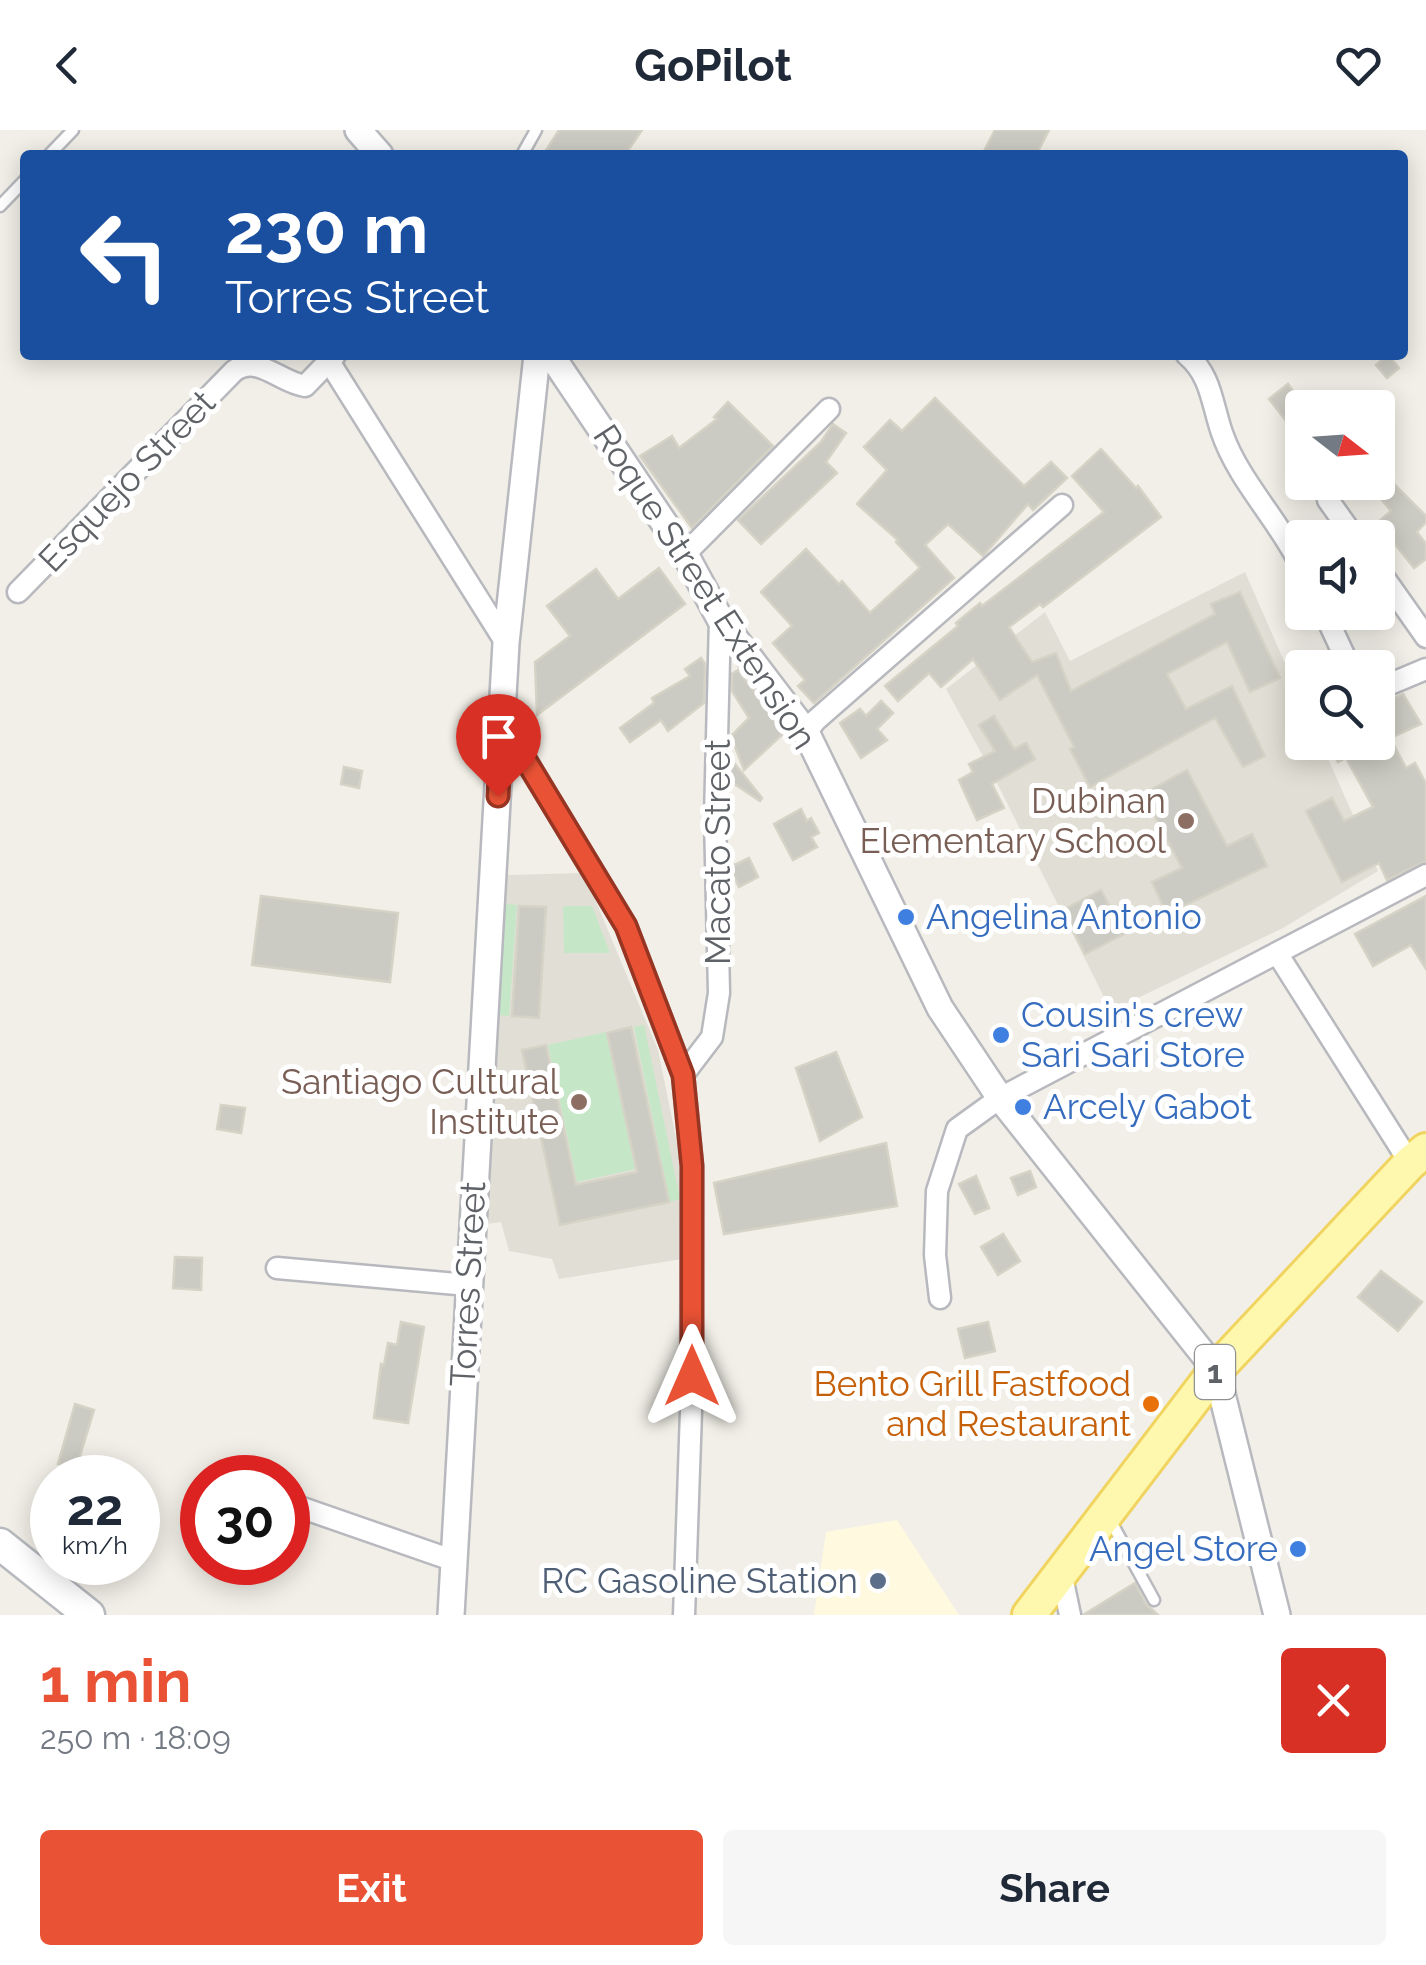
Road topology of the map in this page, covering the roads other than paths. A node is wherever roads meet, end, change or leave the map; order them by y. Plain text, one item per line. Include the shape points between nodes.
1 (73, 130) edge
2 (358, 130) edge
3 (54, 150) edge
4 (376, 150) edge
5 (20, 185) edge
6 (0, 206) edge
7 (331, 360) edge
8 (333, 360) edge
9 (536, 360) edge
10 (554, 360) edge
11 (1193, 360) edge
12 (829, 409) dead end
13 (1328, 500) dead end
14 (1062, 505) dead end
15 (1342, 520) edge
16 (1285, 540) edge
17 (685, 554) junction
18 (18, 592) dead end
19 (1395, 593) edge
20 (720, 619) junction
21 (1426, 637) edge
22 (506, 643) junction
23 (1426, 669) edge
24 (1395, 682) edge
25 (502, 721) junction
26 (806, 732) junction
27 (1426, 876) edge
28 (1276, 953) junction
29 (683, 1075) junction
30 (1000, 1098) junction
31 (1418, 1156) edge
32 (277, 1268) dead end
33 (468, 1285) junction
34 (940, 1298) dead end
35 (1216, 1370) junction
36 (310, 1511) edge
37 (1106, 1512) junction
38 (0, 1544) edge
39 (452, 1560) junction
40 (1062, 1572) junction
41 (1154, 1600) dead end
42 (89, 1615) edge
43 (451, 1615) edge
44 (684, 1615) edge
45 (1030, 1615) edge
46 (1070, 1615) edge
47 (1278, 1615) edge

1 - 3 lane
2 - 4 street
5 - 6 lane
7 - 18 street, Esquejo Street via 305,386 252,363 234,371
8 - 22 street
9 - 22 street, Torres Street
10 - 17 street, Roque Street Extension
11 - 16 street via 1207,380 1223,438
12 - 17 street
13 - 15 street
14 - 26 street
17 - 20 street, Roque Street Extension
19 - 21 street
20 - 26 street, Roque Street Extension
20 - 29 street, Macato Street via 719,993 712,1037
22 - 25 street, Torres Street
23 - 24 street
25 - 29 street via 626,926
25 - 33 street, Torres Street
26 - 30 street, Roque Street Extension via 940,1008
27 - 28 street
28 - 30 street
28 - 31 street
29 - 44 street via 692,1166
30 - 34 street via 956,1130 938,1190
30 - 35 street, Roque Street Extension
31 - 35 main road, 1
32 - 33 street
33 - 39 street, Torres Street
35 - 37 main road, 1
35 - 47 street
36 - 39 street
37 - 40 main road, 1
37 - 41 lane
38 - 42 main road
39 - 43 street, Torres Street
40 - 45 main road, 1
40 - 46 street

